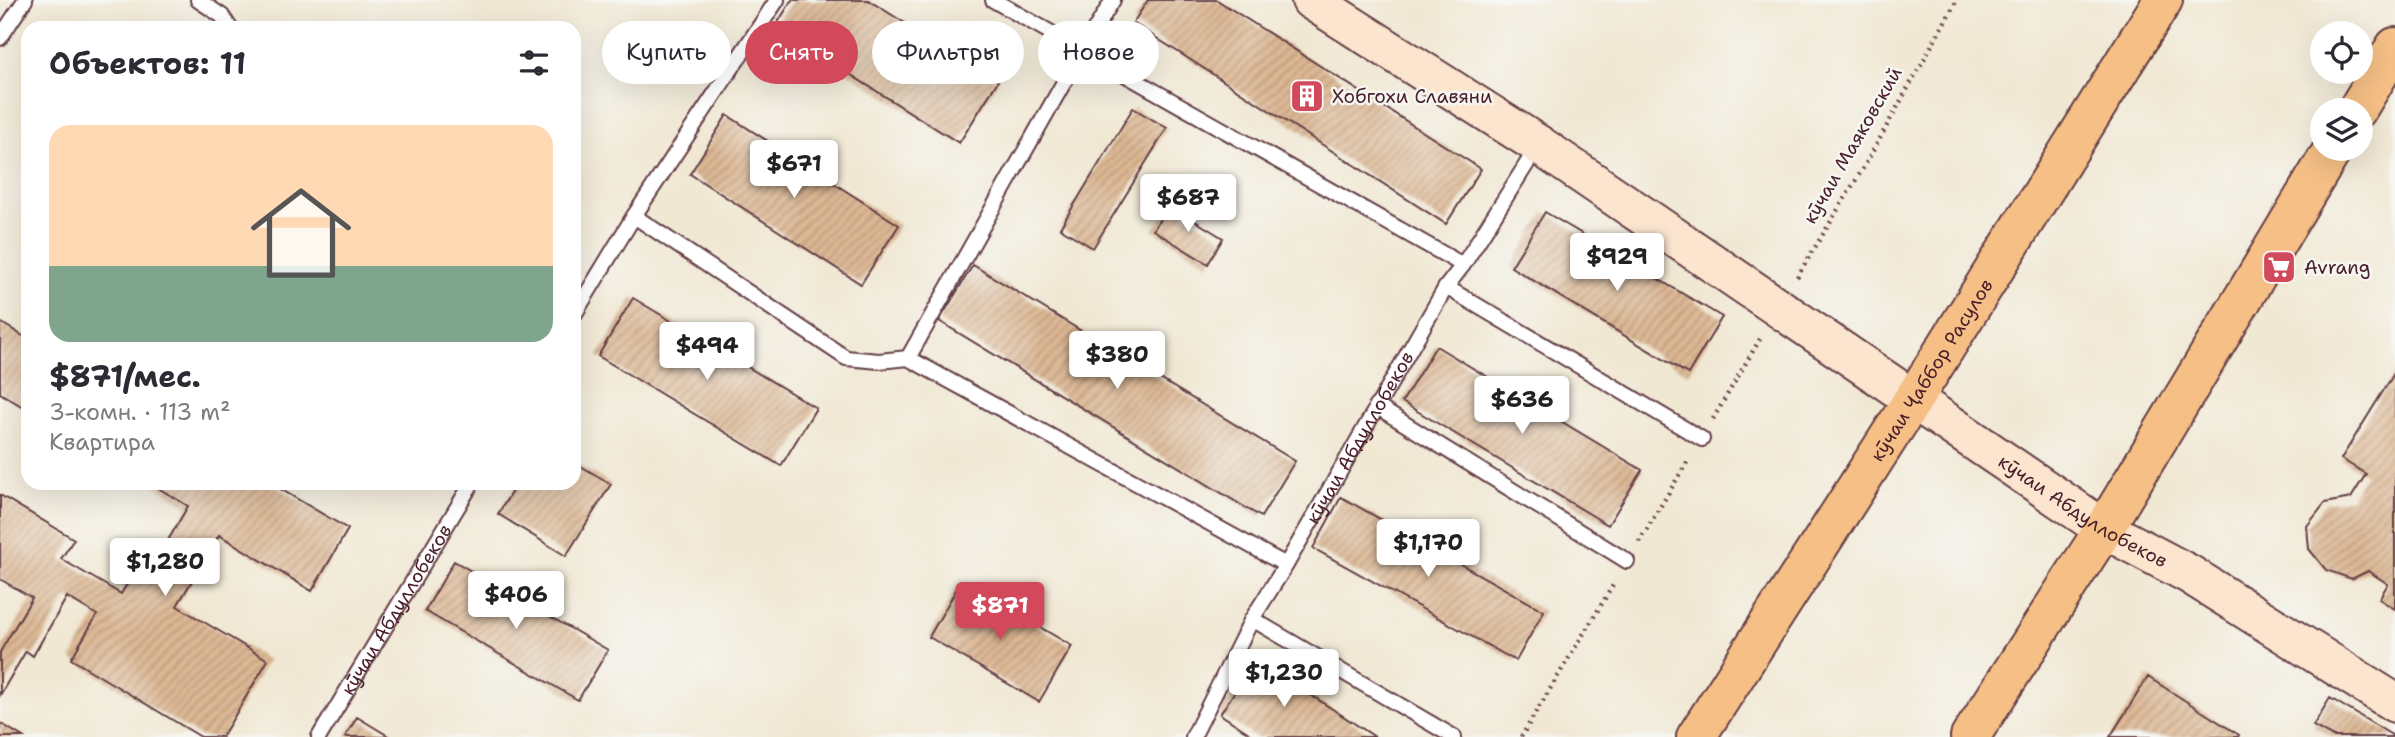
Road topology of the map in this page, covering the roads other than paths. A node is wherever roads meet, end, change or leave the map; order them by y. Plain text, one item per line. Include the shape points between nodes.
1 (25, 0) edge
2 (198, 0) edge
3 (776, 0) edge
4 (993, 0) edge
5 (1113, 0) edge
6 (1311, 0) edge
7 (2162, 0) edge
8 (225, 21) edge
9 (1100, 21) edge
10 (1038, 27) edge
11 (0, 38) edge
12 (2395, 47) edge
13 (1063, 84) edge
14 (1138, 84) edge
15 (2364, 98) edge
16 (1539, 145) junction
17 (2326, 161) edge
18 (634, 216) junction
19 (1463, 265) junction
20 (1446, 287) junction
21 (581, 303) edge
22 (908, 358) junction
23 (1914, 398) junction
24 (1377, 406) junction
25 (1702, 439) road end
26 (468, 490) edge
27 (2104, 529) junction
28 (1627, 561) road end
29 (1286, 565) junction
30 (1252, 619) junction
31 (2395, 703) edge
32 (319, 737) edge
33 (1193, 737) edge
34 (1454, 737) edge
35 (1696, 737) edge
36 (1970, 737) edge

1 - 11 lane
2 - 8 lane
3 - 18 lane
4 - 10 lane
5 - 9 lane
6 - 16 street, кӯчаи Абдуллобеков
7 - 23 main road, кӯчаи Ҷаббор Расулов
12 - 15 main road
13 - 22 lane
14 - 19 lane
16 - 19 lane, кӯчаи Абдуллобеков
16 - 23 street, кӯчаи Абдуллобеков
17 - 27 main road
18 - 21 lane
18 - 22 lane via 846,358
19 - 20 lane, кӯчаи Абдуллобеков
20 - 24 lane, кӯчаи Абдуллобеков
20 - 25 lane
22 - 29 lane
23 - 27 street, кӯчаи Абдуллобеков
23 - 35 main road, кӯчаи Ҷаббор Расулов
24 - 28 lane
24 - 29 lane, кӯчаи Абдуллобеков
26 - 32 lane, кӯчаи Абдуллобеков
27 - 31 street, кӯчаи Абдуллобеков via 2189,574
27 - 36 main road
29 - 30 lane, кӯчаи Абдуллобеков
30 - 33 lane, кӯчаи Абдуллобеков
30 - 34 lane

